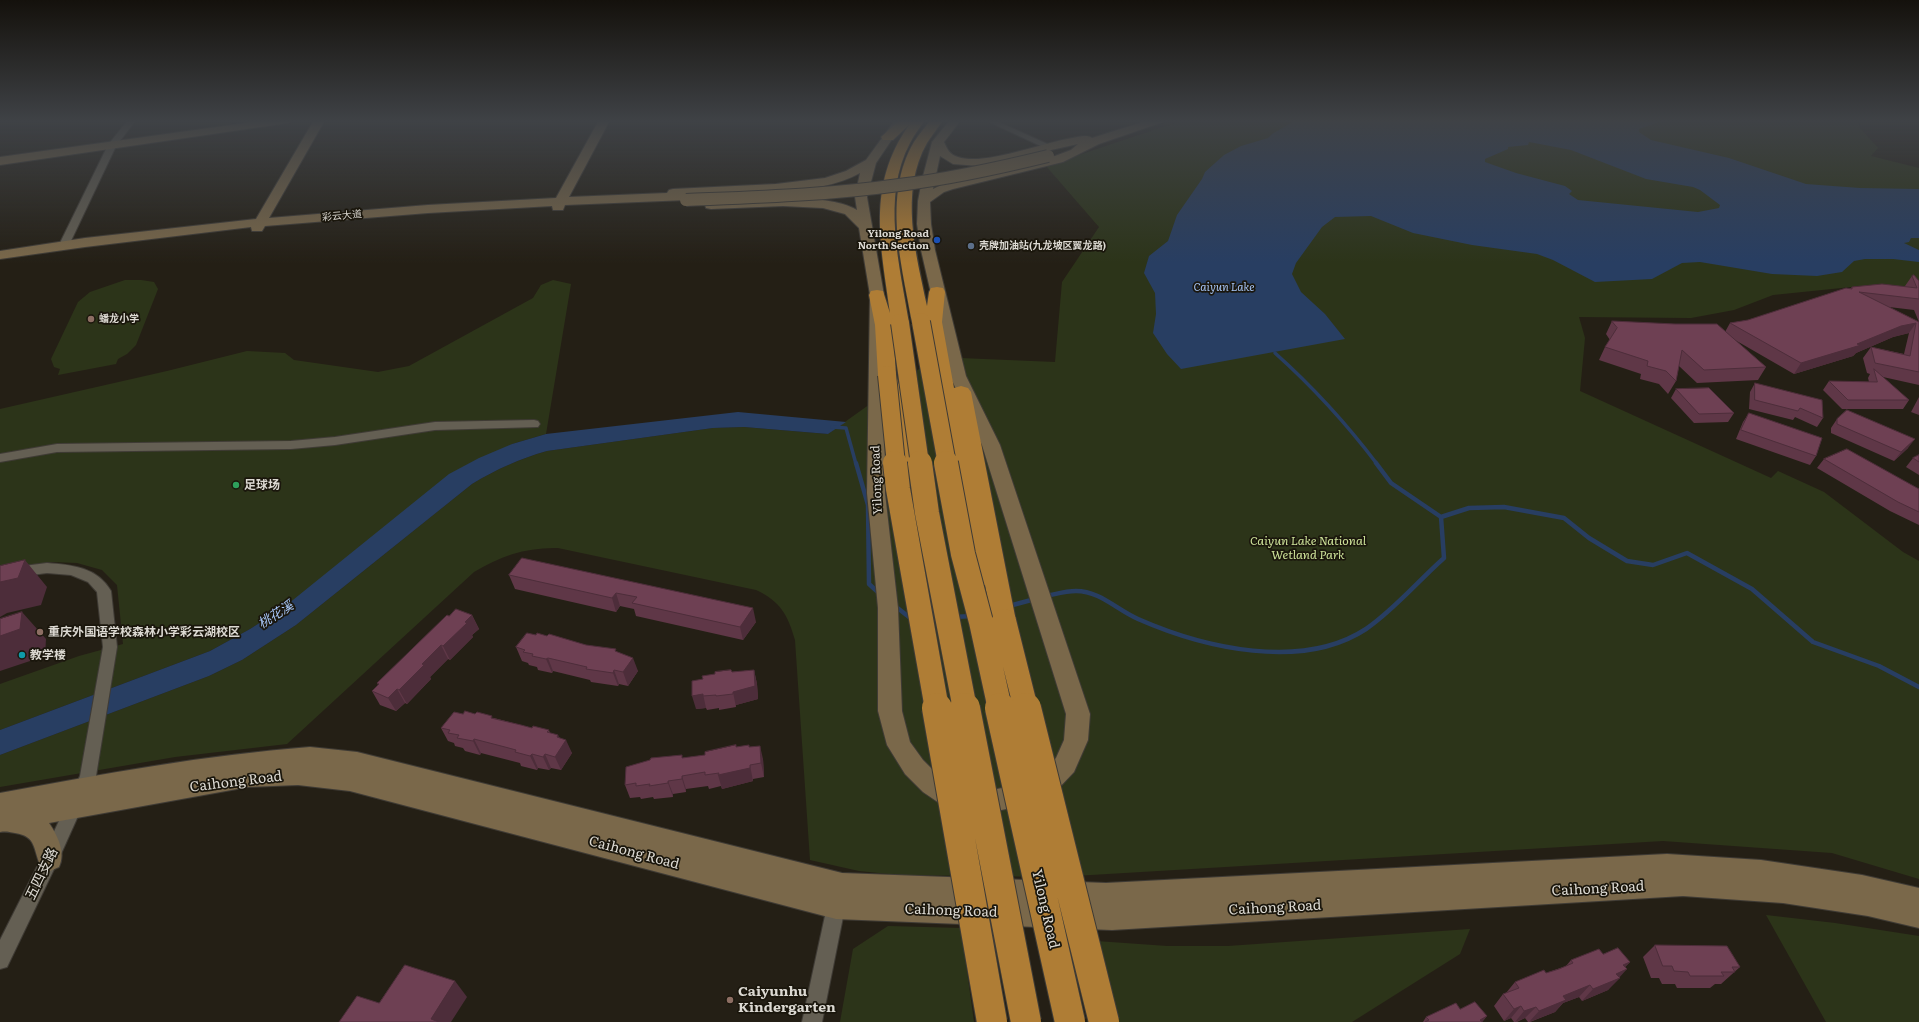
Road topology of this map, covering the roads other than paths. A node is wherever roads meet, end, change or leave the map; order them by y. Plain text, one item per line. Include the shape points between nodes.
1 (101, 168) edge
2 (282, 168) edge
3 (579, 168) edge
4 (863, 168) edge
5 (868, 168) edge
6 (893, 168) edge
7 (910, 168) edge
8 (932, 168) edge
9 (989, 168) edge
10 (1025, 168) edge
11 (633, 200) junction
12 (924, 201) junction
13 (560, 204) junction
14 (258, 226) junction
15 (867, 230) junction
16 (64, 245) junction
17 (0, 255) edge
18 (0, 260) edge
19 (937, 292) junction
20 (877, 295) joint
21 (903, 323) junction
22 (887, 375) junction
23 (958, 376) junction
24 (534, 424) dead end
25 (0, 458) edge
26 (927, 513) junction
27 (0, 574) edge
28 (82, 791) junction
29 (1, 815) edge
30 (50, 859) junction
31 (839, 896) junction
32 (1919, 901) edge
33 (1919, 915) edge
34 (0, 960) edge
35 (812, 1022) edge
36 (992, 1022) edge
37 (1026, 1022) edge
38 (1070, 1022) edge
39 (1104, 1022) edge

1 - 16 street
2 - 14 main road
3 - 13 main road
4 - 11 main road via 853,174 812,184 698,190
5 - 15 main road via 861,197
6 - 21 highway, Yilong Road via 886,199 886,221
7 - 21 highway, Yilong Road via 903,199
8 - 12 main road, Yilong Road
9 - 11 main road, 彩云大道, bridge via 955,177 878,188 766,197
10 - 12 main road via 949,186
11 - 13 main road, 彩云大道
11 - 15 main road via 692,205 824,204 851,211
12 - 19 main road, Yilong Road via 924,224
13 - 14 main road, 彩云大道
14 - 16 main road, 彩云大道
14 - 18 main road, 彩云大道
15 - 20 main road
16 - 17 main road, 彩云大道
19 - 21 highway
19 - 23 main road, Yilong Road
20 - 21 highway
21 - 22 highway
21 - 23 main road, Yilong Road, bridge via 876,493 888,608 890,711 899,745 914,767 932,785 954,799 992,801 1025,794 1047,784 1065,766 1076,740 1078,714 991,445
21 - 26 highway, Yilong Road, bridge
21 - 38 highway, Yilong Road, bridge via 981,622
22 - 26 highway, bridge
22 - 36 highway, bridge via 898,490
23 - 39 highway, bridge via 1004,621
24 - 25 street via 435,426 291,445 57,448
26 - 37 highway, Yilong Road, bridge
27 - 28 street, 五四支路 via 47,568 72,570 93,578 104,591 110,653
28 - 29 main road, Caihong Road
28 - 30 street, 五四支路
28 - 31 main road, Caihong Road via 248,777 298,775 350,780
29 - 30 main road via 37,827 44,835
30 - 34 street, 五四支路
31 - 32 main road, Caihong Road via 1106,896 1667,866 1761,872 1862,888
31 - 33 main road, Caihong Road via 1112,917 1683,884 1783,890 1868,903
31 - 35 street

